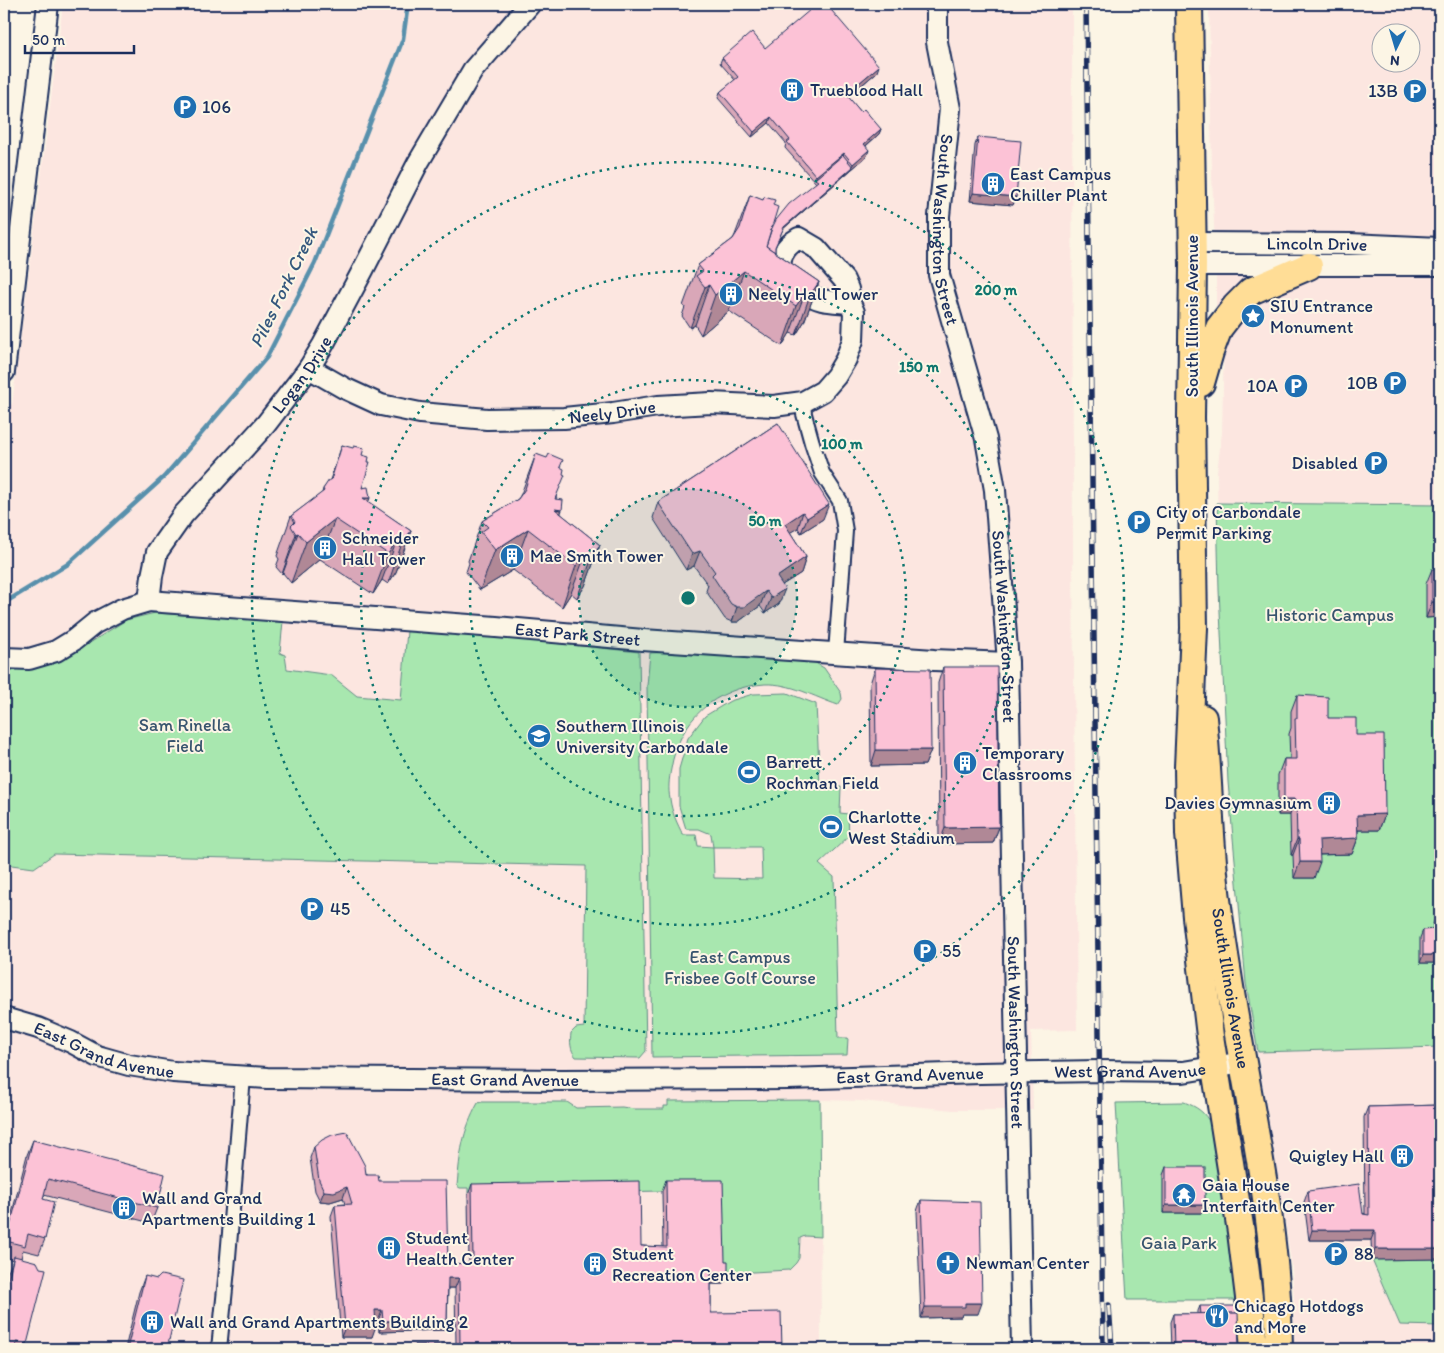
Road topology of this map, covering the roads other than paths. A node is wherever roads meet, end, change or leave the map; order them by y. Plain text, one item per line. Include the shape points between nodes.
1 (48, 4) edge
2 (530, 4) edge
3 (937, 4) edge
4 (1189, 4) edge
5 (1193, 254) junction
6 (1439, 259) edge
7 (1309, 266) junction
8 (850, 303) dead end
9 (309, 368) junction
10 (4, 372) edge
11 (803, 402) junction
12 (1192, 417) junction
13 (149, 601) junction
14 (1194, 628) junction
15 (836, 653) junction
16 (4, 658) edge
17 (1008, 663) junction
18 (4, 1018) edge
19 (1243, 1062) junction
20 (1214, 1066) junction
21 (1017, 1072) junction
22 (243, 1076) junction
23 (219, 1349) edge
24 (1022, 1349) edge
25 (1254, 1349) edge
26 (1279, 1349) edge

1 - 10 street
2 - 9 street, Logan Drive via 474,70 418,163
3 - 17 street, South Washington Street via 936,42 950,109 939,216 938,275 986,439 995,490
4 - 5 highway, South Illinois Avenue
5 - 6 street, Lincoln Drive via 1350,244
5 - 7 street, Lincoln Drive
5 - 12 highway, South Illinois Avenue
6 - 7 street, Lincoln Drive
7 - 12 highway via 1251,291 1236,306 1219,328
8 - 11 street, Neely Drive via 854,312 853,340 846,359 823,391
9 - 11 street, Neely Drive via 381,405 487,419 564,418 711,403 774,406
9 - 13 street, Logan Drive via 266,424 183,515 157,552
11 - 15 street via 822,473 840,501 845,531
12 - 14 highway, South Illinois Avenue
13 - 15 street, East Park Street
13 - 16 street via 122,609 95,623 56,651 29,659
14 - 19 highway, South Illinois Avenue via 1207,752 1213,864
14 - 20 highway, South Illinois Avenue via 1188,767 1189,834
15 - 17 street, East Park Street
17 - 21 street, South Washington Street
18 - 22 street, East Grand Avenue via 38,1028 97,1056 129,1064 173,1072
19 - 20 street, West Grand Avenue
19 - 26 highway, South Illinois Avenue via 1275,1272
20 - 21 street, West Grand Avenue via 1183,1072
20 - 25 highway, South Illinois Avenue via 1241,1232
21 - 22 street, East Grand Avenue via 650,1080
21 - 24 street, South Washington Street
22 - 23 street

